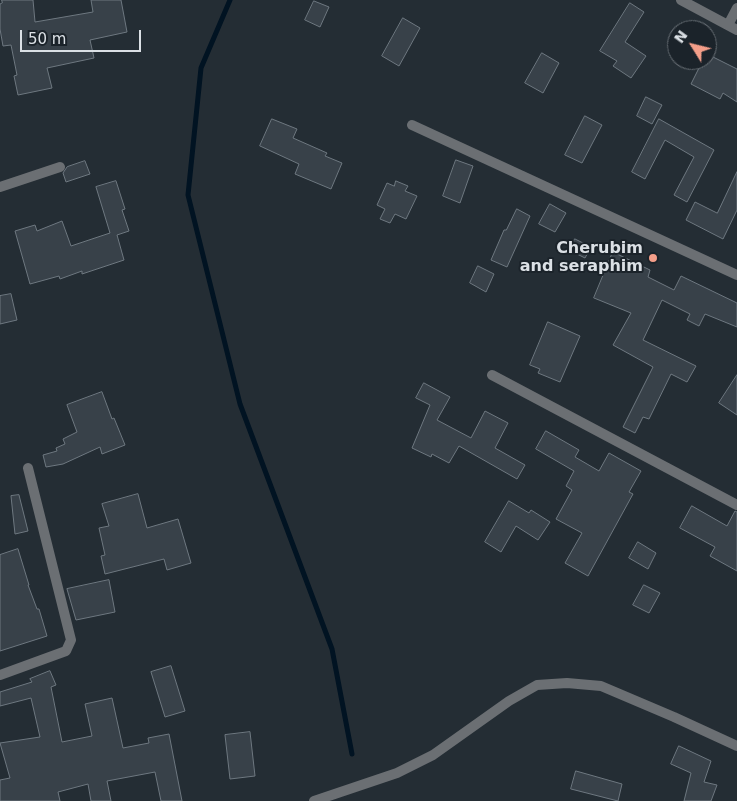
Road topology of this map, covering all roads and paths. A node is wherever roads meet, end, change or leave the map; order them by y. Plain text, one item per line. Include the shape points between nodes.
1 (681, 0) edge
2 (737, 8) edge
3 (733, 27) edge
4 (412, 125) dead end
5 (60, 167) dead end
6 (0, 187) edge
7 (737, 275) edge
8 (492, 375) dead end
9 (28, 468) dead end
10 (737, 505) edge
11 (0, 675) edge
12 (737, 746) edge
13 (314, 801) edge

1 - 3 street
2 - 3 street
4 - 7 street
5 - 6 street
8 - 10 street
9 - 11 street via 71,640 66,651
12 - 13 street via 601,686 537,685 433,755 397,773

